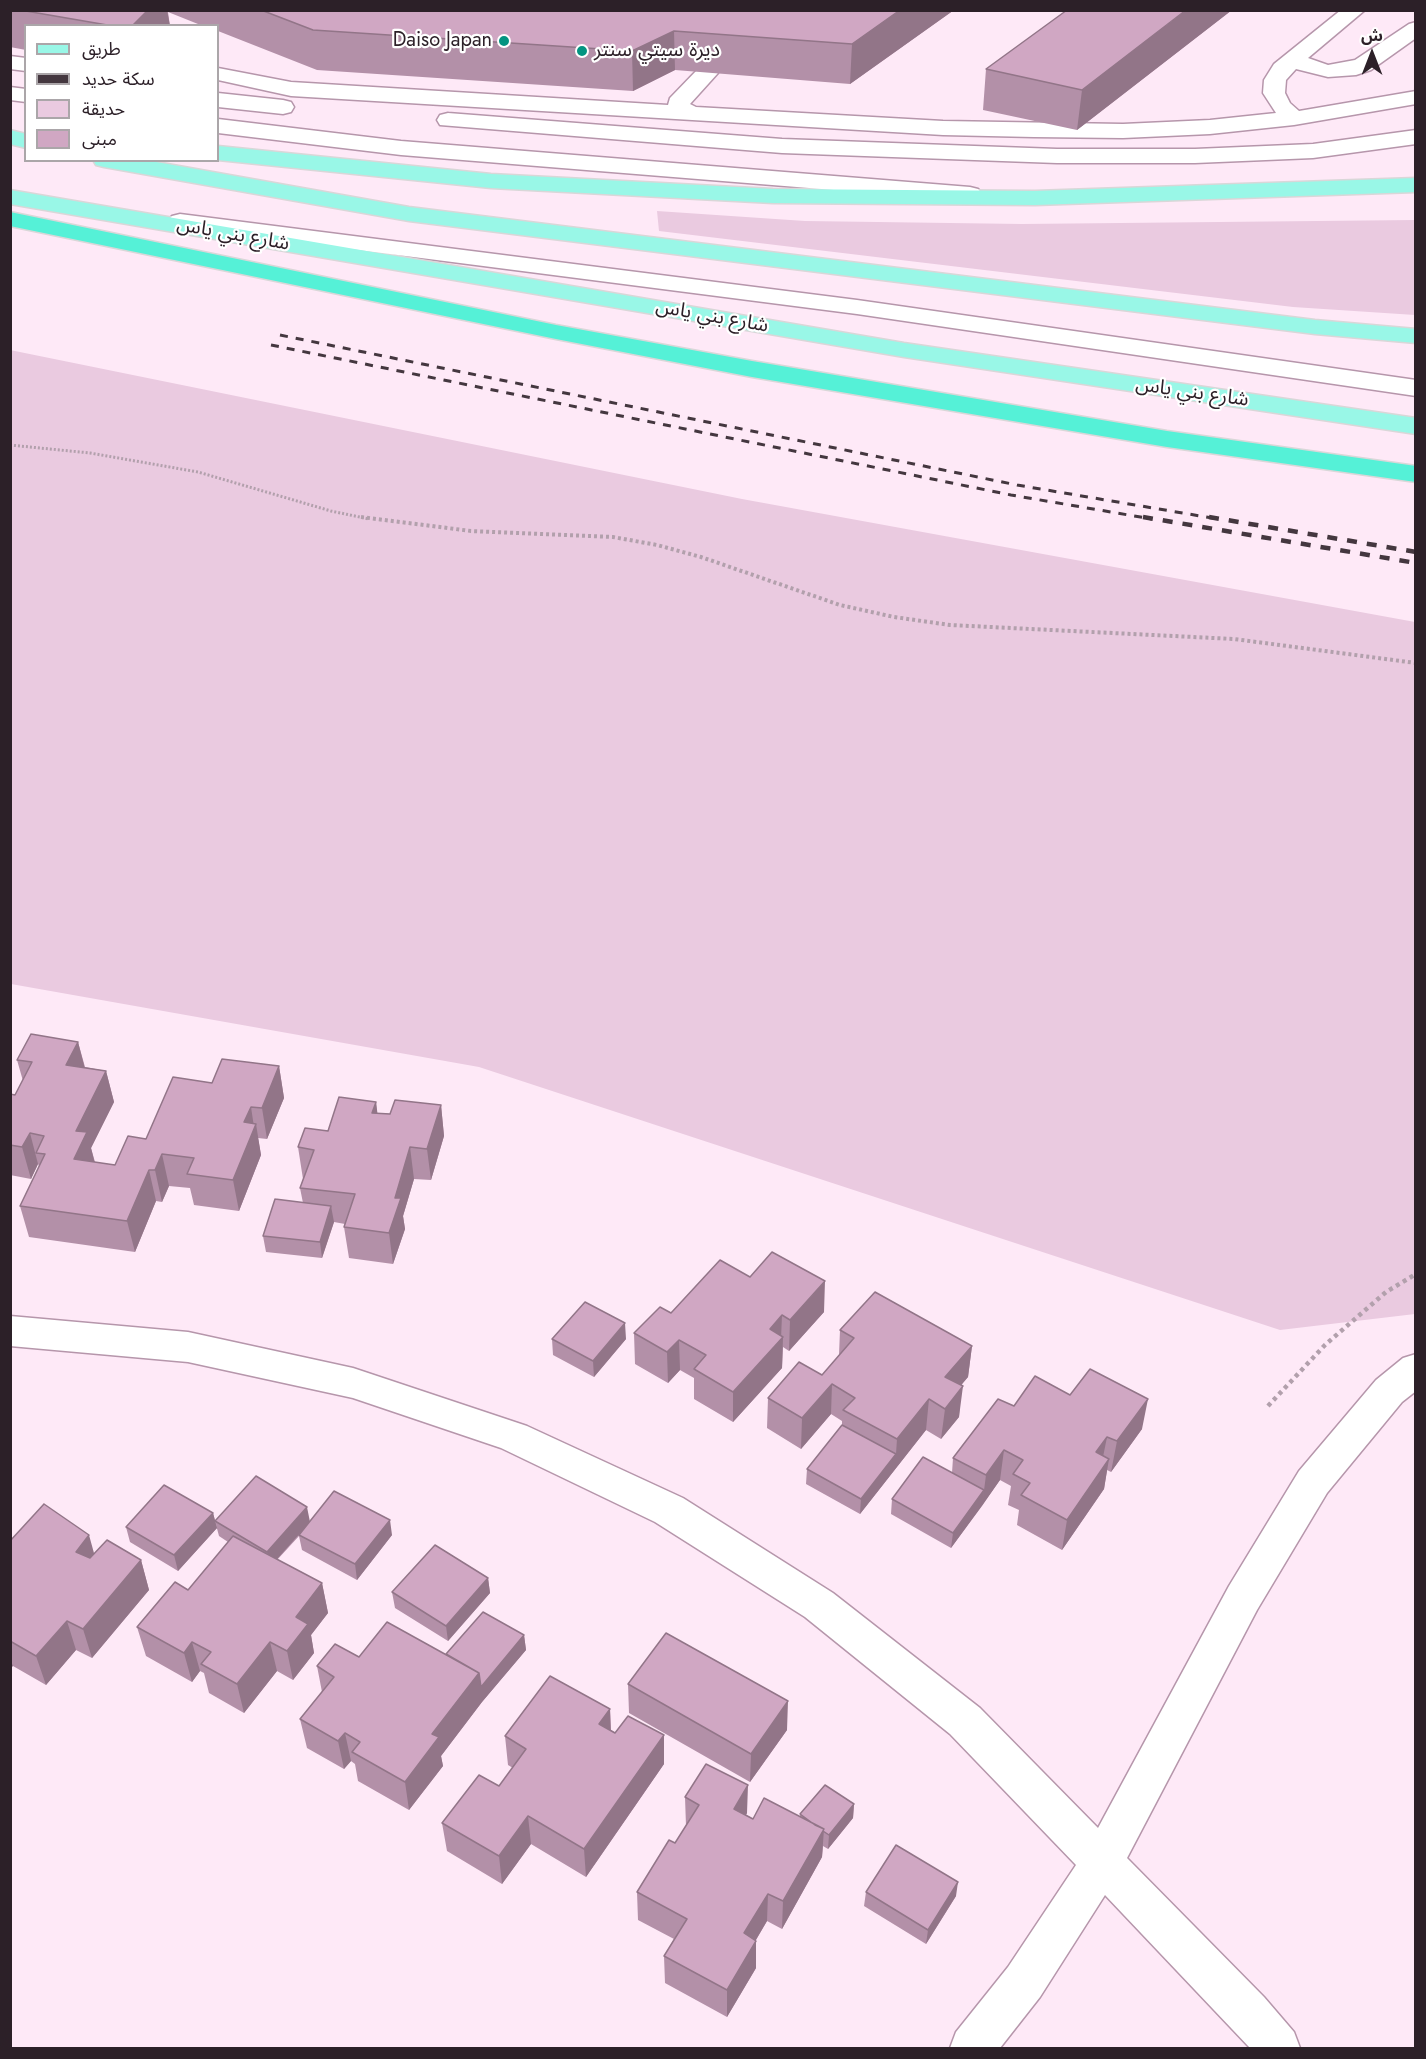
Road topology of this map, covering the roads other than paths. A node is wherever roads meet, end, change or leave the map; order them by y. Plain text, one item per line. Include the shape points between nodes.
1 (1354, 10) edge
2 (1416, 28) edge
3 (1294, 59) junction
4 (707, 73) edge
5 (219, 74) edge
6 (386, 75) edge
7 (496, 83) edge
8 (602, 89) edge
9 (403, 95) junction
10 (1416, 97) edge
11 (219, 100) edge
12 (475, 100) junction
13 (580, 106) junction
14 (690, 112) junction
15 (1294, 118) junction
16 (219, 126) edge
17 (1416, 137) edge
18 (219, 153) edge
19 (115, 162) edge
20 (1416, 185) edge
21 (10, 197) edge
22 (1035, 198) junction
23 (68, 207) junction
24 (10, 219) edge
25 (1416, 336) edge
26 (1416, 388) edge
27 (1416, 426) edge
28 (1416, 474) edge
29 (10, 1331) edge
30 (1416, 1369) edge
31 (1102, 1863) junction
32 (972, 2049) edge
33 (1278, 2049) edge

1 - 3 lane
2 - 3 lane via 1363,65 1348,70 1308,67
3 - 15 lane via 1275,80 1274,93
4 - 14 lane via 678,103
5 - 9 lane via 291,89
6 - 9 lane
7 - 12 lane
8 - 13 lane
9 - 12 lane
10 - 15 lane
11 - 17 lane via 782,146 1057,156 1313,151
12 - 13 lane
13 - 14 lane
14 - 15 lane via 943,128 1045,130 1199,127
16 - 22 lane via 597,166
18 - 22 main road via 468,179 631,190 809,197
19 - 25 main road via 409,214 1315,327
20 - 22 main road
21 - 23 main road, شارع بني ياس
23 - 26 lane via 857,307
23 - 27 main road, شارع بني ياس via 904,350
24 - 28 highway via 752,369 1167,439
29 - 31 lane via 188,1347 353,1383 513,1437 669,1510 819,1605 965,1721
30 - 31 lane via 1389,1391 1313,1482 1243,1598
31 - 32 lane via 1024,1982
31 - 33 lane via 1248,2012

